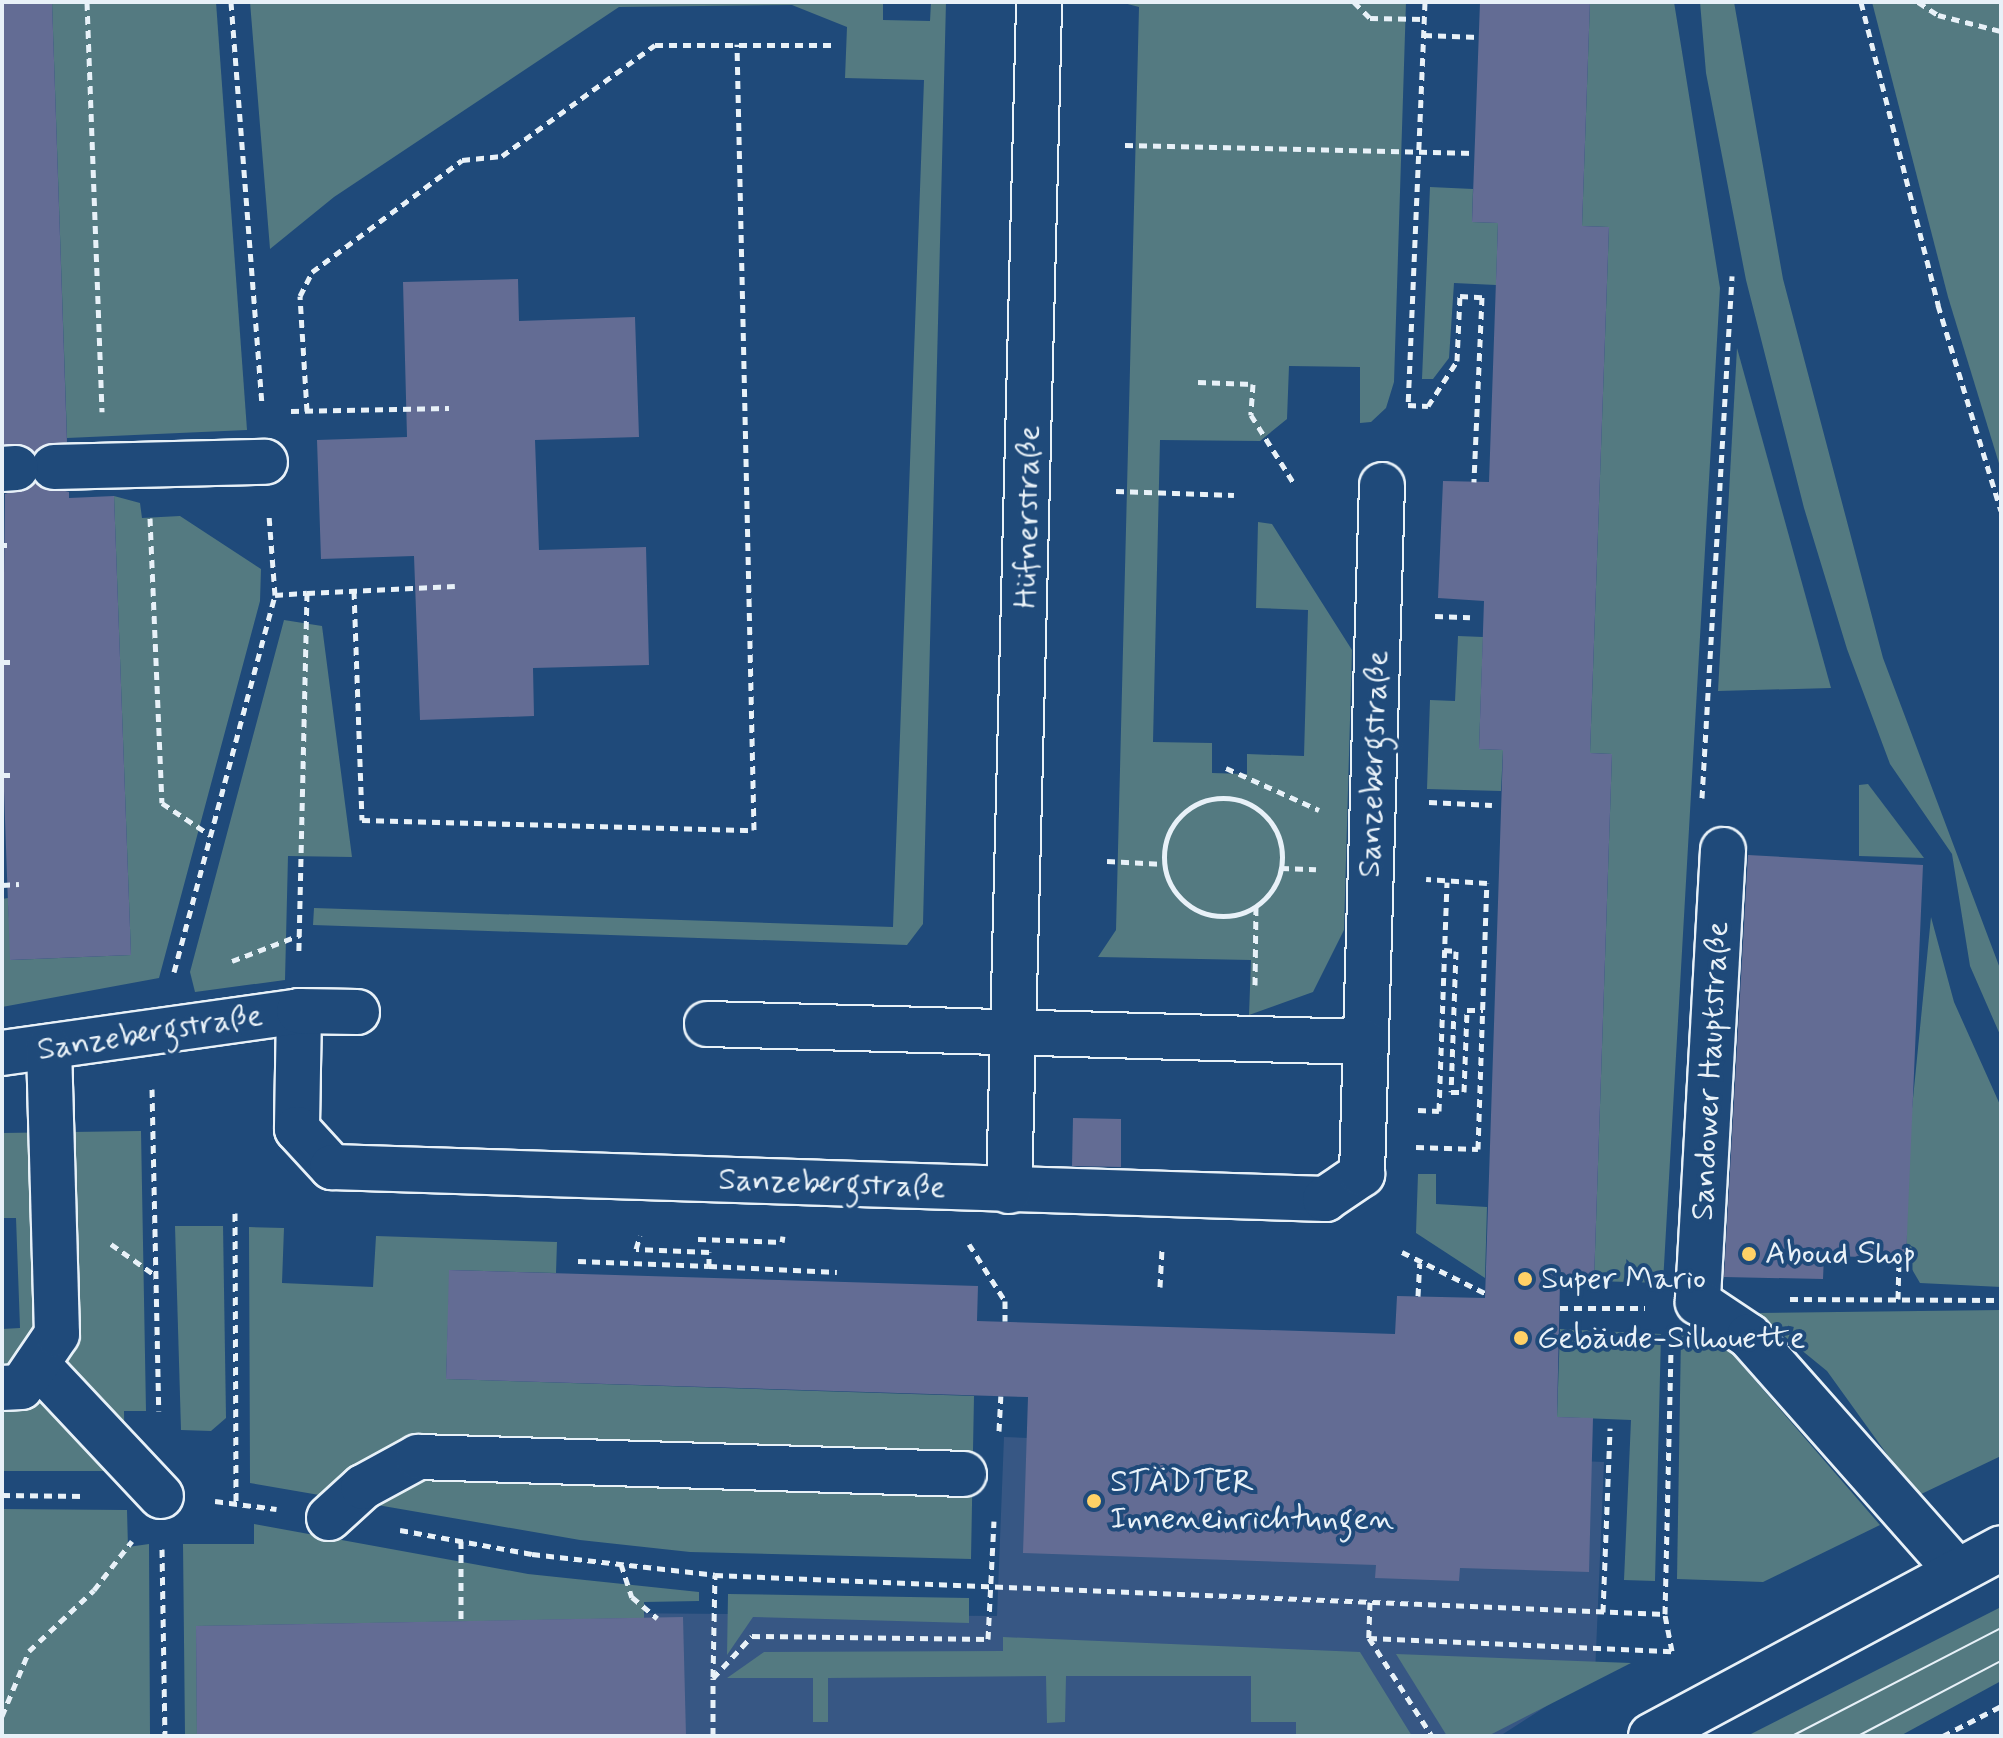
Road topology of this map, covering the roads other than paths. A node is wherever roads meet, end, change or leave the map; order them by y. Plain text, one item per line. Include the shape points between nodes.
1 (1039, 2) edge
2 (265, 462) road end
3 (24, 468) edge
4 (1382, 485) dead end
5 (1723, 850) dead end
6 (299, 1011) junction
7 (357, 1012) dead end
8 (707, 1024) dead end
9 (1017, 1033) junction
10 (1365, 1042) junction
11 (49, 1048) junction
12 (2, 1053) edge
13 (1009, 1191) junction
14 (19, 1376) edge
15 (964, 1474) dead end
16 (161, 1496) road end
17 (329, 1518) road end
18 (2001, 1548) edge
19 (1957, 1571) junction
20 (1651, 1736) edge

1 - 9 street, Hüfnerstraße
2 - 3 street
4 - 10 street, Sanzebergstraße
5 - 19 street, Sandower Hauptstraße via 1698,1302 1749,1336
6 - 7 street, Sanzebergstraße
6 - 11 street, Sanzebergstraße
6 - 13 street, Sanzebergstraße via 297,1129 332,1167
8 - 9 street
9 - 10 street
9 - 13 street, Hüfnerstraße
10 - 13 street, Sanzebergstraße via 1362,1174 1325,1199
11 - 12 street, Sanzebergstraße
11 - 14 street via 57,1334
14 - 16 street
15 - 17 street via 418,1457 363,1487
18 - 19 street
19 - 20 street

